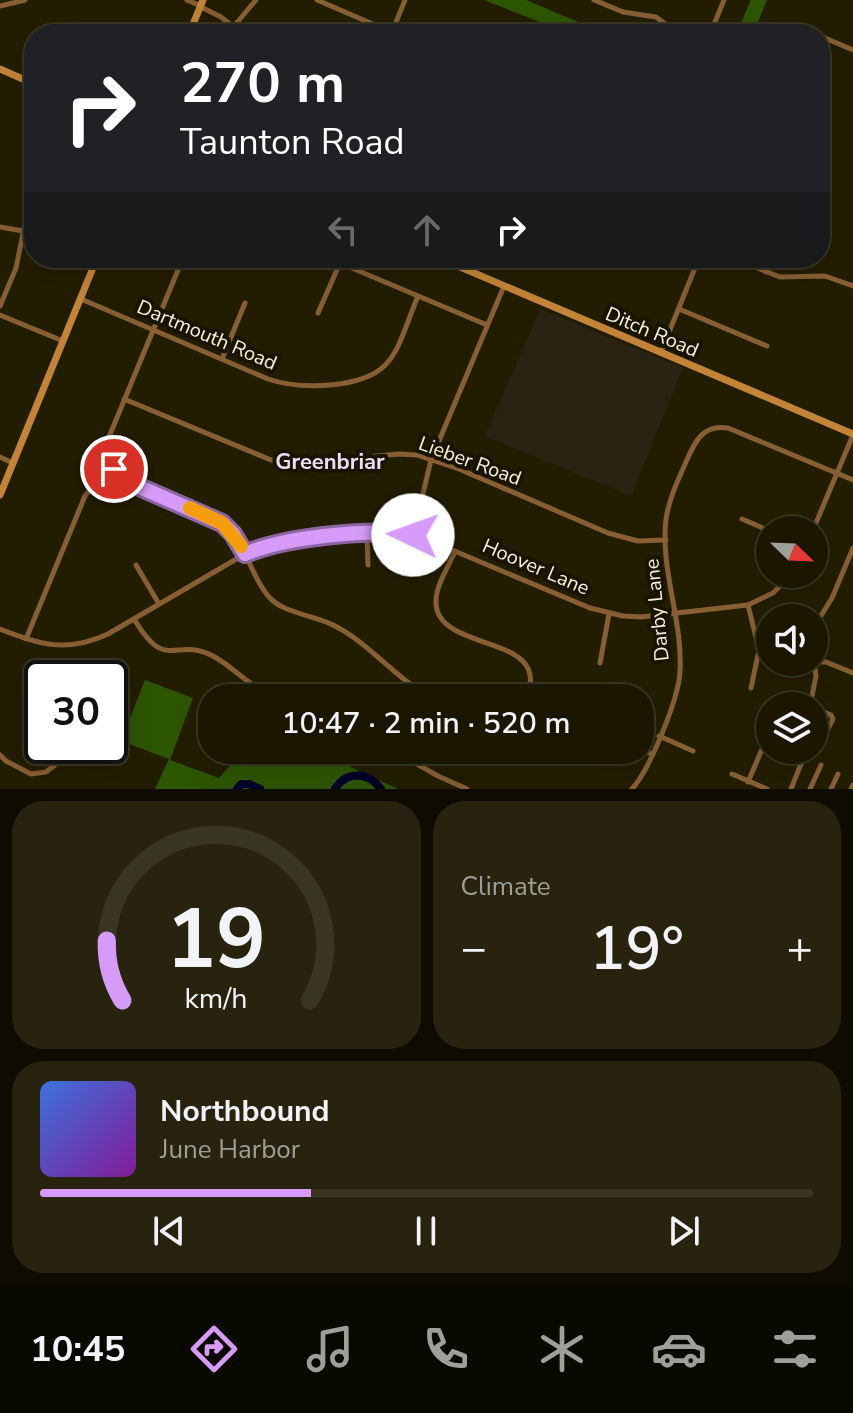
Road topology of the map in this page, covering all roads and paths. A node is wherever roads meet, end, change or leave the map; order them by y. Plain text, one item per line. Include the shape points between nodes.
1 (25, 0) edge
2 (187, 0) edge
3 (256, 0) edge
4 (317, 0) edge
5 (405, 0) edge
6 (594, 0) edge
7 (724, 0) edge
8 (328, 2) edge
9 (201, 4) edge
10 (0, 6) edge
11 (193, 24) edge
12 (231, 24) edge
13 (236, 24) edge
14 (375, 24) edge
15 (397, 24) edge
16 (665, 24) edge
17 (714, 24) edge
18 (830, 40) edge
19 (853, 50) edge
20 (1, 69) edge
21 (24, 79) edge
22 (0, 227) edge
23 (24, 228) edge
24 (23, 231) junction
25 (93, 268) edge
26 (179, 268) edge
27 (338, 268) edge
28 (352, 268) edge
29 (462, 268) edge
30 (695, 268) edge
31 (756, 268) edge
32 (768, 268) edge
33 (766, 272) junction
34 (504, 286) junction
35 (853, 286) edge
36 (418, 296) junction
37 (81, 299) junction
38 (245, 303) dead end
39 (0, 306) edge
40 (679, 309) junction
41 (318, 313) dead end
42 (0, 315) edge
43 (487, 325) junction
44 (153, 329) junction
45 (63, 341) junction
46 (767, 346) dead end
47 (661, 353) junction
48 (222, 359) junction
49 (124, 399) junction
50 (853, 434) edge
51 (0, 457) edge
52 (431, 460) junction
53 (13, 463) junction
54 (113, 468) junction
55 (837, 473) junction
56 (853, 480) edge
57 (0, 495) edge
58 (819, 516) edge
59 (742, 519) dead end
60 (756, 525) edge
61 (367, 533) junction
62 (413, 535) junction
63 (666, 540) junction
64 (853, 548) edge
65 (455, 551) junction
66 (245, 554) junction
67 (136, 565) dead end
68 (368, 565) dead end
69 (778, 588) edge
70 (159, 604) junction
71 (828, 604) edge
72 (748, 605) junction
73 (609, 614) junction
74 (675, 614) junction
75 (134, 619) junction
76 (0, 629) edge
77 (26, 639) junction
78 (600, 663) dead end
79 (828, 663) edge
80 (853, 673) edge
81 (248, 684) edge
82 (409, 684) edge
83 (529, 684) edge
84 (751, 688) dead end
85 (659, 736) junction
86 (654, 749) edge
87 (693, 751) dead end
88 (0, 755) edge
89 (756, 763) edge
90 (56, 764) edge
91 (417, 764) edge
92 (648, 764) edge
93 (801, 764) edge
94 (821, 765) dead end
95 (732, 774) dead end
96 (838, 774) dead end
97 (748, 782) junction
98 (467, 789) edge
99 (632, 789) edge
100 (767, 789) edge
101 (791, 789) edge
102 (810, 789) edge
103 (831, 789) edge

1 - 10 street
2 - 9 street
3 - 13 street
4 - 8 street
5 - 15 street
6 - 16 street
7 - 17 street
8 - 14 street
9 - 11 main road
9 - 12 street
18 - 19 street
20 - 21 main road
22 - 24 street
23 - 24 street
24 - 39 street via 16,268
25 - 37 main road
26 - 44 street
27 - 41 street
28 - 36 street
29 - 34 main road, Ditch Road
30 - 40 street
31 - 33 street
32 - 33 street
33 - 35 street via 790,278 825,276
34 - 43 street
34 - 47 main road, Ditch Road
36 - 43 street
36 - 48 street, Dartmouth Road via 391,358 365,380 294,385
37 - 44 street, Dartmouth Road
37 - 45 main road
38 - 48 street
40 - 46 street
40 - 47 street
42 - 45 street
43 - 52 street
44 - 48 street, Dartmouth Road
44 - 49 street
45 - 53 main road
47 - 50 main road, Ditch Road
49 - 52 street, Lieber Road via 277,461 399,454
49 - 54 street via 108,442
50 - 55 street
51 - 53 street
52 - 62 street
52 - 63 street, Lieber Road via 608,533 638,541
53 - 57 main road
54 - 66 street via 128,482 222,523
54 - 77 street via 85,496
55 - 56 street
55 - 58 street
55 - 63 street, Darby Lane via 732,429 709,429 694,443 671,499
59 - 60 street
61 - 62 street, Hoover Lane
61 - 66 street, Hoover Lane via 281,542
61 - 68 street
62 - 65 street, Hoover Lane
63 - 74 street, Darby Lane
64 - 71 street
65 - 73 street, Hoover Lane
65 - 83 street via 436,596 439,615 452,629 523,661
66 - 70 street, Hoover Lane
66 - 82 street via 273,602 344,631
67 - 70 street
69 - 72 street, Hoover Lane
70 - 75 street, Hoover Lane
72 - 74 street, Hoover Lane
72 - 84 street via 759,650
73 - 74 street, Hoover Lane
73 - 78 street
74 - 85 street, Darby Lane via 679,679
75 - 77 street, Hoover Lane via 84,643 51,645
75 - 81 street via 157,648 210,654
76 - 77 street, Hoover Lane
79 - 80 street
85 - 86 street, Darby Lane
85 - 87 street
88 - 90 street via 32,774
89 - 97 street
91 - 98 street
92 - 99 street, Darby Lane
93 - 101 street
94 - 102 street
95 - 97 street
96 - 103 street
97 - 100 street

